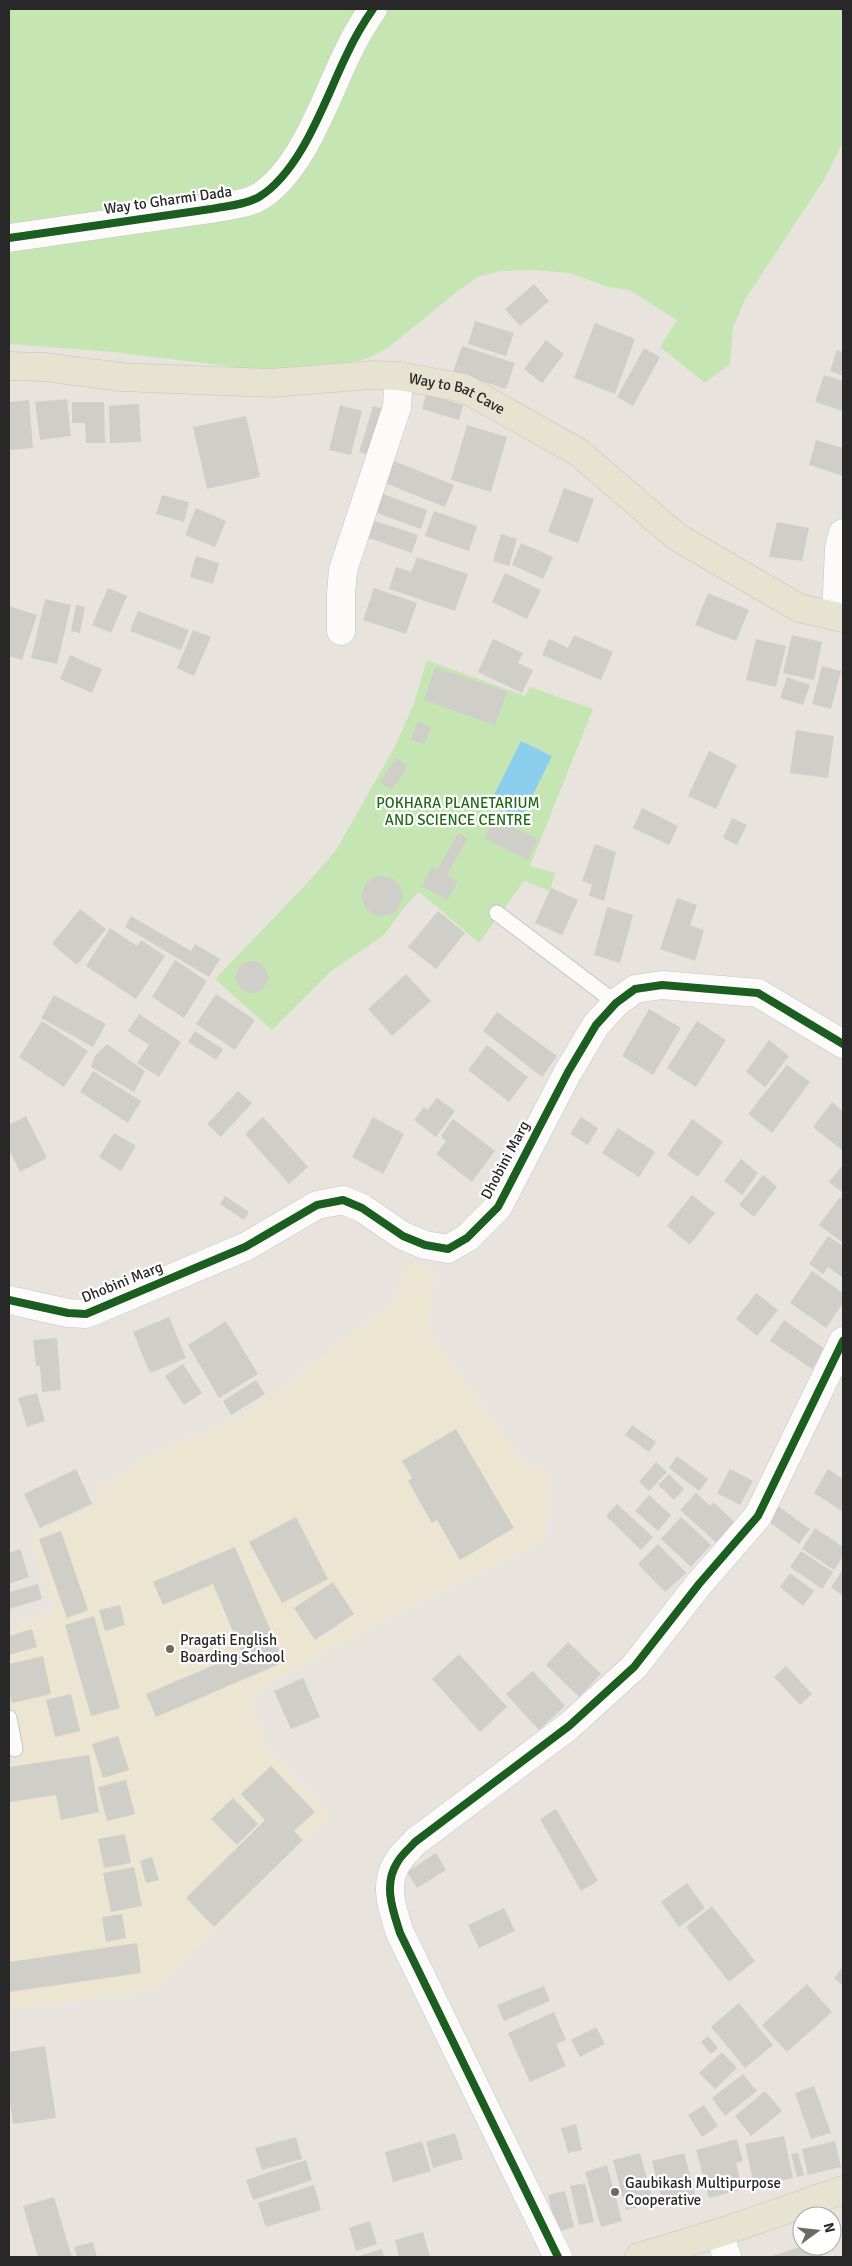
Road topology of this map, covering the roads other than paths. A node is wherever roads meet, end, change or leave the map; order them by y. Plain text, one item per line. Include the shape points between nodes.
1 (372, 9) edge
2 (9, 238) edge
3 (9, 366) edge
4 (399, 376) junction
5 (843, 533) edge
6 (840, 617) edge
7 (341, 631) dead end
8 (497, 913) dead end
9 (616, 1003) junction
10 (843, 1044) edge
11 (9, 1300) edge
12 (843, 1341) edge
13 (9, 1718) edge
14 (15, 1749) dead end
15 (843, 2190) edge
16 (723, 2245) edge
17 (558, 2257) edge
18 (639, 2257) edge

1 - 2 street, Way to Gharmi Dada via 294,160 273,186 258,198 211,209
3 - 4 main road, Way to Bat Cave via 121,377 271,383
4 - 6 main road, Way to Bat Cave via 472,392 578,452 677,537 799,608
4 - 7 street via 397,407 343,570
5 - 6 street via 839,548
8 - 9 lane
9 - 10 street, Dhobini Marg via 635,989 662,985 758,994
9 - 11 street, Dhobini Marg via 596,1025 568,1072 498,1207 467,1238 448,1248 425,1245 403,1236 362,1208 342,1200 317,1205 245,1247 86,1314
12 - 17 street via 758,1516 634,1667 569,1726 415,1842 396,1864 390,1887 391,1904 400,1933
13 - 14 lane
15 - 16 main road
16 - 18 main road

